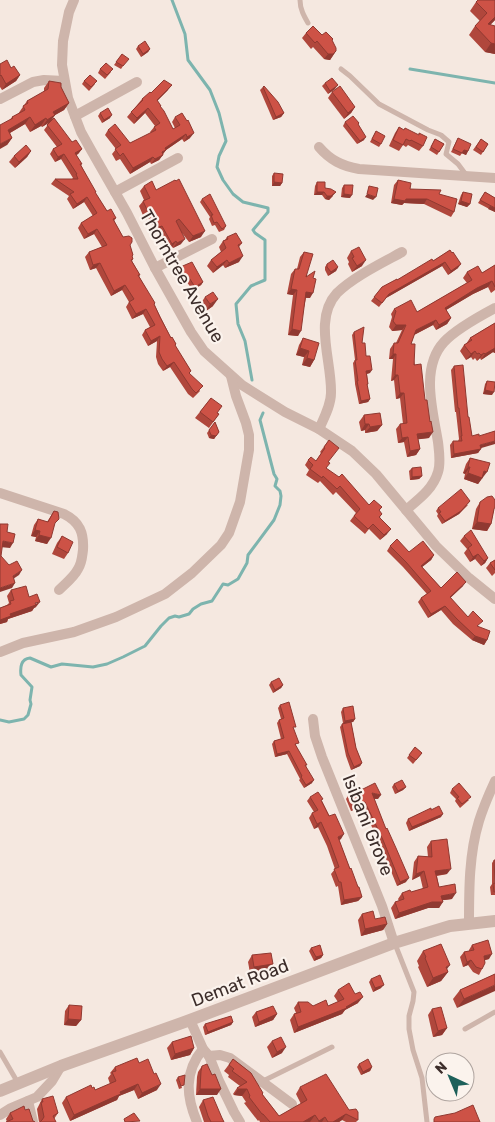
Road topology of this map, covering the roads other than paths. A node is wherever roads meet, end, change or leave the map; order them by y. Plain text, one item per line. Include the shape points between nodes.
1 (74, 0) edge
2 (300, 0) edge
3 (308, 23) dead end
4 (341, 69) dead end
5 (64, 81) junction
6 (137, 82) dead end
7 (0, 99) edge
8 (75, 116) junction
9 (319, 147) dead end
10 (178, 158) dead end
11 (467, 176) junction
12 (495, 178) edge
13 (115, 192) junction
14 (212, 239) dead end
15 (402, 252) dead end
16 (155, 268) junction
17 (495, 308) edge
18 (232, 376) junction
19 (319, 429) junction
20 (0, 493) edge
21 (406, 510) junction
22 (60, 590) dead end
23 (495, 599) edge
24 (0, 652) edge
25 (313, 719) dead end
26 (495, 781) edge
27 (495, 921) edge
28 (469, 923) junction
29 (394, 943) junction
30 (495, 1012) edge
31 (190, 1020) junction
32 (465, 1029) dead end
33 (332, 1046) dead end
34 (0, 1052) edge
35 (206, 1052) junction
36 (61, 1066) junction
37 (262, 1082) junction
38 (19, 1083) junction
39 (0, 1091) edge
40 (28, 1101) junction
41 (292, 1104) dead end
42 (0, 1115) edge
43 (33, 1122) edge
44 (197, 1122) edge
45 (240, 1122) edge
46 (427, 1122) edge

1 - 5 street, Thorntree Avenue via 62,41
2 - 3 lane
4 - 11 lane via 379,104 441,135 449,142 446,154
5 - 7 street via 33,82
5 - 8 street, Thorntree Avenue
6 - 8 street
8 - 13 street, Thorntree Avenue
9 - 11 street via 332,160 351,168
10 - 13 street
11 - 12 street
13 - 16 street, Thorntree Avenue
14 - 16 street
15 - 19 street via 368,270 333,298 324,324 331,395
16 - 18 street, Thorntree Avenue via 204,352
17 - 21 street via 449,337 433,359 430,395 439,452 438,473 432,486
18 - 19 street, Thorntree Avenue via 285,412
18 - 24 street via 249,435 250,450 240,502 229,533 221,544 165,594 83,629 23,643
19 - 21 street, Thorntree Avenue via 352,451
20 - 22 street via 64,514 81,530 84,539 82,560 78,570
21 - 23 street, Thorntree Avenue via 436,546
25 - 29 street, Isibani Grove via 320,750
26 - 28 street via 479,822 472,856
27 - 28 street, Demat Road
28 - 29 street, Demat Road
29 - 31 street, Demat Road
29 - 46 lane via 414,992 409,1029 422,1078
30 - 32 lane
31 - 35 street
31 - 36 street, Demat Road
33 - 37 lane
34 - 38 lane
35 - 37 street via 230,1058
35 - 44 street via 190,1072 188,1090
35 - 45 street
36 - 38 street, Demat Road
36 - 40 street via 46,1088
37 - 41 street
38 - 39 street, Demat Road
40 - 42 street
40 - 43 street

